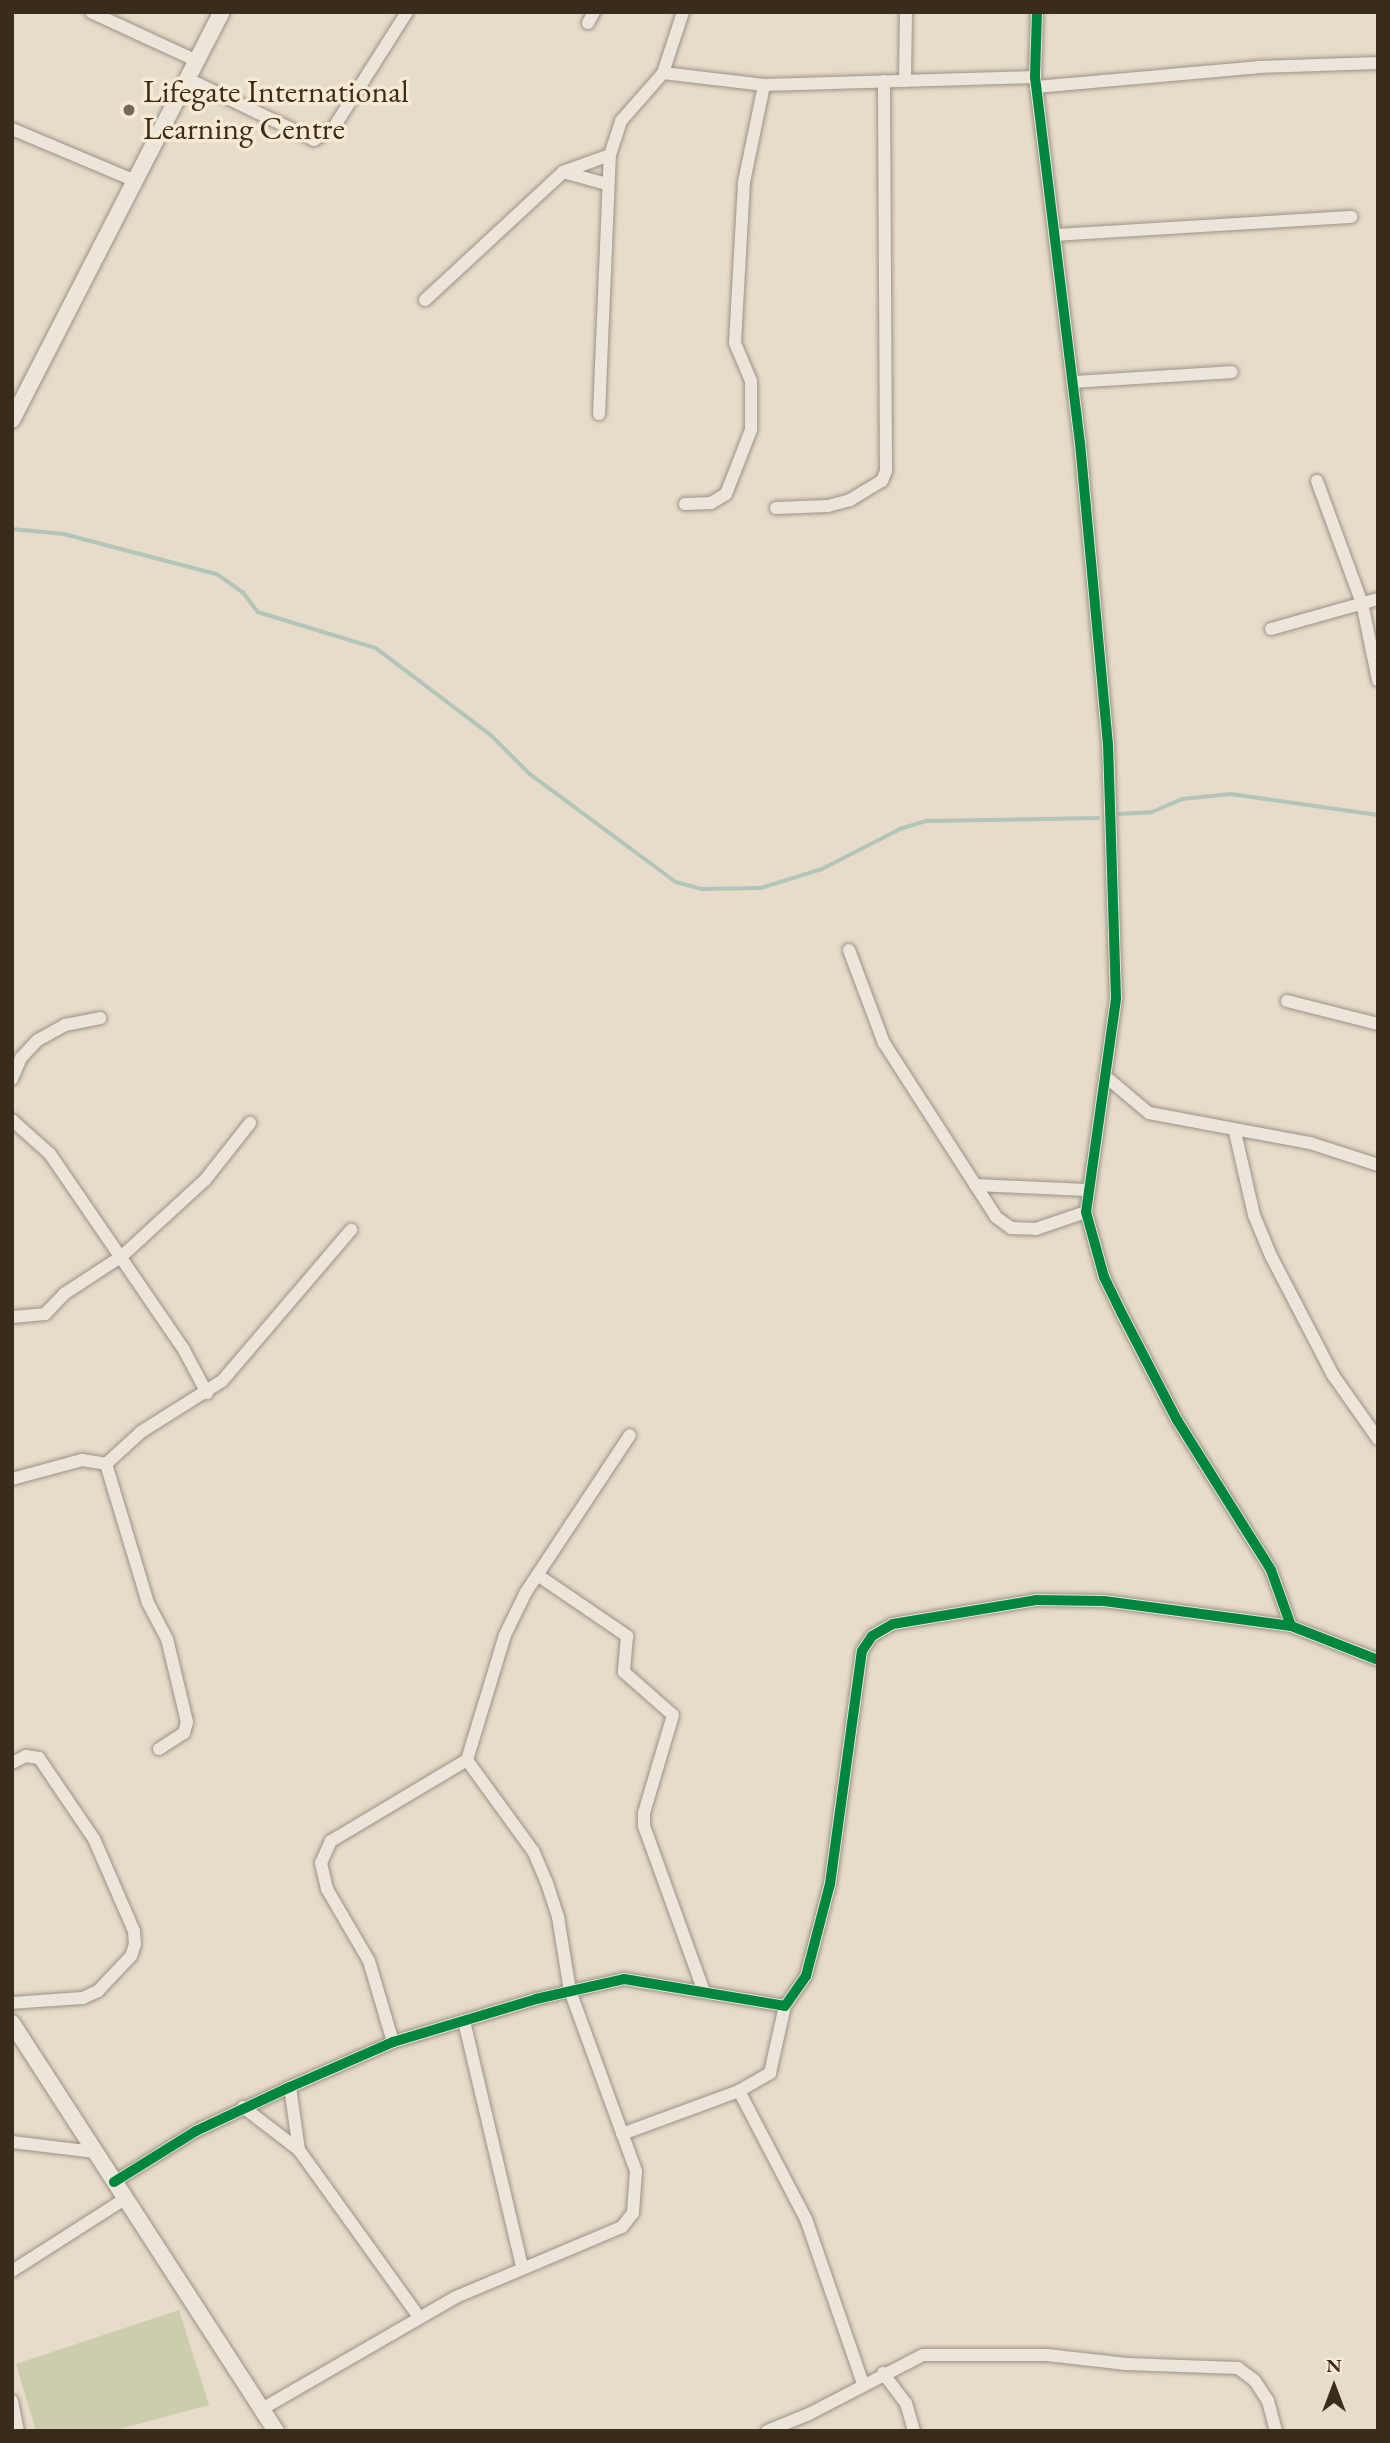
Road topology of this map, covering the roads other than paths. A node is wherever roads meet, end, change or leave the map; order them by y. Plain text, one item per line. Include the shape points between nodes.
1 (91, 12) edge
2 (222, 12) edge
3 (407, 12) edge
4 (683, 12) edge
5 (906, 12) edge
6 (1037, 12) edge
7 (671, 55) junction
8 (197, 61) junction
9 (1378, 63) edge
10 (663, 73) junction
11 (686, 73) junction
12 (188, 79) junction
13 (884, 81) junction
14 (905, 81) junction
15 (1035, 82) junction
16 (764, 85) junction
17 (12, 129) edge
18 (610, 155) junction
19 (563, 172) junction
20 (136, 181) junction
21 (607, 184) junction
22 (1351, 218) dead end
23 (1055, 235) junction
24 (425, 300) dead end
25 (1232, 372) dead end
26 (1073, 382) junction
27 (599, 414) dead end
28 (12, 420) edge
29 (1317, 481) dead end
30 (685, 504) dead end
31 (776, 508) dead end
32 (1378, 599) edge
33 (1362, 603) junction
34 (1272, 629) dead end
35 (1378, 680) edge
36 (849, 950) dead end
37 (1287, 1001) dead end
38 (100, 1018) dead end
39 (1378, 1024) edge
40 (1105, 1076) junction
41 (12, 1079) edge
42 (12, 1120) edge
43 (250, 1123) dead end
44 (1235, 1132) junction
45 (1378, 1164) edge
46 (975, 1185) junction
47 (1087, 1190) junction
48 (1086, 1212) junction
49 (351, 1230) dead end
50 (122, 1256) junction
51 (12, 1317) edge
52 (207, 1393) junction
53 (630, 1435) dead end
54 (1378, 1439) edge
55 (106, 1464) junction
56 (12, 1479) edge
57 (539, 1576) junction
58 (1291, 1626) junction
59 (1378, 1661) edge
60 (159, 1749) dead end
61 (467, 1760) junction
62 (12, 1763) edge
63 (703, 1989) junction
64 (570, 1991) junction
65 (12, 2003) edge
66 (785, 2007) junction
67 (464, 2021) junction
68 (12, 2023) edge
69 (393, 2042) junction
70 (290, 2087) junction
71 (739, 2091) junction
72 (243, 2107) junction
73 (622, 2134) junction
74 (12, 2142) edge
75 (299, 2150) junction
76 (95, 2152) junction
77 (114, 2182) junction
78 (126, 2198) junction
79 (522, 2266) junction
80 (12, 2271) edge
81 (419, 2317) junction
82 (883, 2372) junction
83 (863, 2384) junction
84 (12, 2401) edge
85 (262, 2409) junction
86 (18, 2431) edge
87 (275, 2431) edge
88 (767, 2431) edge
89 (915, 2431) edge
90 (1276, 2431) edge

1 - 8 street
2 - 8 street
3 - 12 street via 334,127 314,140
4 - 7 street
5 - 14 street
6 - 15 street
7 - 10 street
7 - 11 street
8 - 12 street
9 - 15 street
10 - 11 street
10 - 18 street via 621,121
11 - 16 street
12 - 20 street
13 - 14 street
13 - 16 street
13 - 31 street via 886,471 882,481 850,500
14 - 15 street
15 - 23 street
16 - 30 street via 744,182 736,331 738,356 751,381 751,430 726,494 711,503
17 - 20 street
18 - 19 street
18 - 21 street
19 - 21 street
19 - 24 street
20 - 28 street
21 - 27 street
22 - 23 street
23 - 26 street
25 - 26 street
26 - 40 street via 1108,744 1116,999
29 - 33 street
32 - 33 street
33 - 34 street
33 - 35 street
36 - 46 street via 884,1043
37 - 39 street
38 - 41 street via 65,1025 38,1041 21,1058
40 - 44 street via 1149,1114
40 - 47 street
42 - 50 street via 50,1154
43 - 50 street via 205,1180
44 - 45 street via 1310,1143
44 - 54 street via 1254,1215 1271,1256 1333,1375
46 - 47 street
46 - 48 street via 996,1217 1011,1227 1036,1230
47 - 48 street
48 - 58 street via 1104,1277 1122,1314 1177,1420 1271,1570
49 - 52 street
50 - 51 street via 64,1294 45,1314
50 - 52 street
52 - 55 street via 141,1432
53 - 57 street
55 - 56 street via 82,1460
55 - 60 street via 148,1603 167,1639 187,1722 184,1733
57 - 61 street via 505,1635
57 - 63 street via 627,1636 624,1672 673,1715 644,1826
58 - 59 street
58 - 66 street via 1064,1599 917,1620 872,1636 862,1651 855,1682 822,1921 806,1976
61 - 64 street via 533,1851 542,1871 558,1917
61 - 69 street via 331,1841 321,1863 327,1889 369,1961
62 - 65 street via 26,1756 39,1758 94,1839 134,1931 135,1944 131,1956 98,1991 83,1998
63 - 64 street via 624,1979
63 - 66 street
64 - 67 street
64 - 73 street
66 - 71 street via 769,2073
67 - 69 street
67 - 79 street
68 - 76 street
69 - 70 street
70 - 72 street
70 - 75 street
71 - 73 street
71 - 83 street via 806,2219
72 - 75 street
72 - 77 street
73 - 79 street via 636,2171 633,2213 622,2227
74 - 76 street
75 - 81 street
76 - 77 street
77 - 78 street
78 - 80 street
78 - 85 street
79 - 81 street
81 - 85 street
82 - 83 street
82 - 89 street via 906,2403
82 - 90 street via 923,2355 1047,2355 1126,2364 1238,2368 1255,2381 1268,2401
83 - 88 street
84 - 86 street
85 - 87 street

